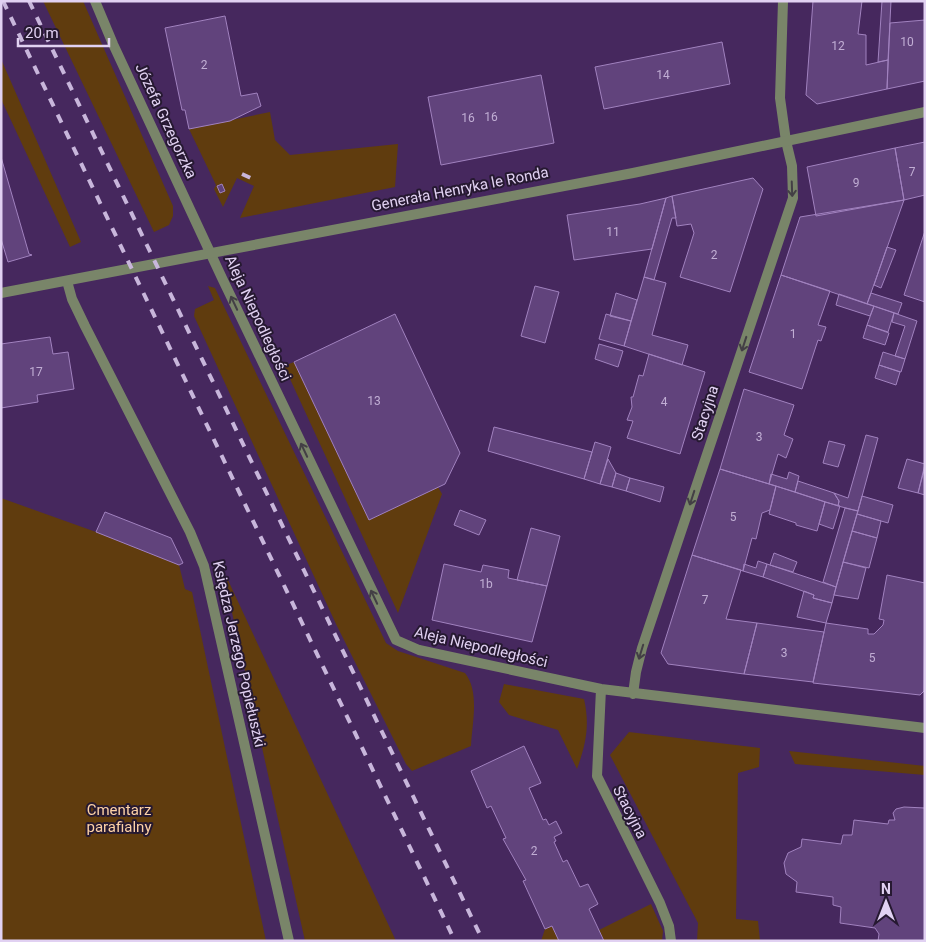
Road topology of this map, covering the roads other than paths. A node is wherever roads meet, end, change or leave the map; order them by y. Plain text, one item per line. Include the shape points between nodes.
1 (96, 1) edge
2 (784, 1) edge
3 (925, 112) edge
4 (786, 141) junction
5 (211, 254) junction
6 (67, 281) junction
7 (1, 293) edge
8 (601, 690) junction
9 (633, 694) junction
10 (925, 728) edge
11 (289, 941) edge
12 (671, 941) edge

1 - 5 street, Józefa Grzegorzka
2 - 4 street, Stacyjna via 780,98
3 - 4 street, Generała Henryka le Ronda
4 - 5 street, Generała Henryka le Ronda
4 -> 9 street, Stacyjna via 792,166 793,198 642,648
5 - 6 street, Generała Henryka le Ronda
8 -> 5 street, Aleja Niepodległości via 419,650 396,640
6 - 7 street, Generała Henryka le Ronda
6 - 11 street, Księdza Jerzego Popiełuszki via 72,299 190,532 204,566
8 - 9 street, Aleja Niepodległości
8 - 12 street, Stacyjna via 597,776 660,903
9 - 10 street, Aleja Niepodległości

